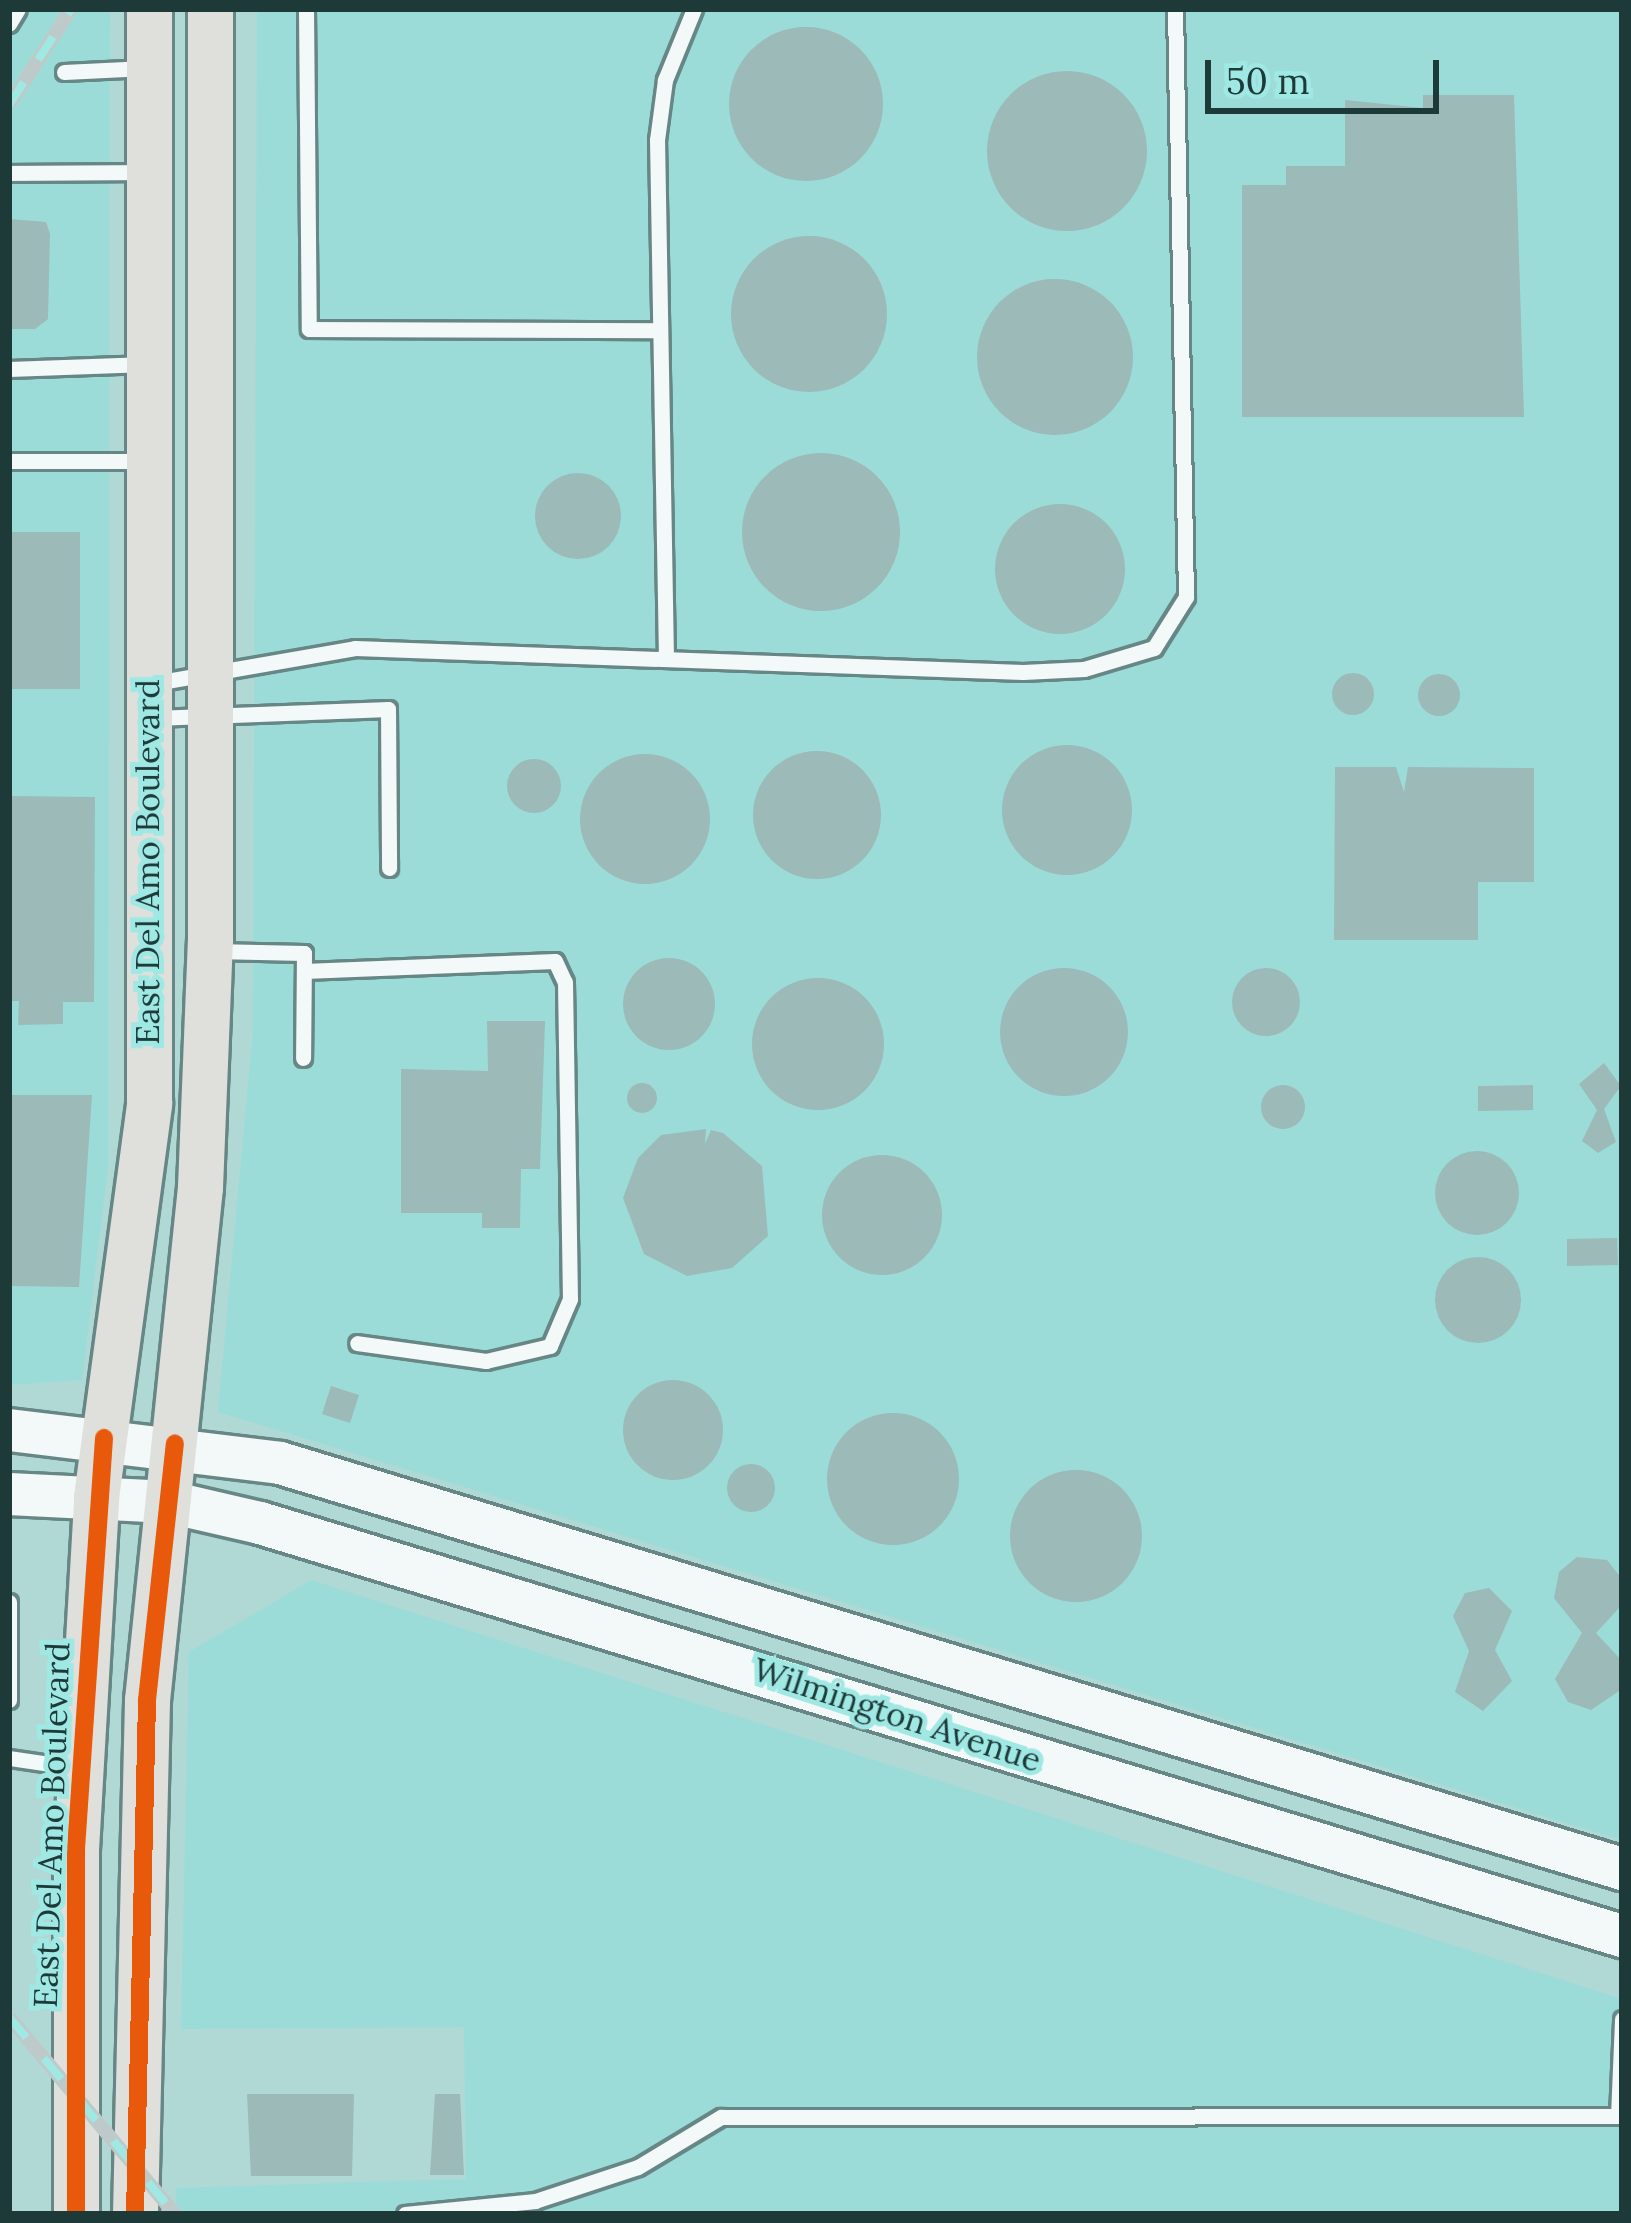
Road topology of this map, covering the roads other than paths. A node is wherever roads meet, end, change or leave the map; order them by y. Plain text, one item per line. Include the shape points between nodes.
1 (18, 9) edge
2 (149, 9) edge
3 (210, 9) edge
4 (306, 9) edge
5 (694, 9) edge
6 (1175, 9) edge
7 (9, 24) edge
8 (149, 68) junction
9 (64, 72) dead end
10 (148, 172) junction
11 (9, 173) edge
12 (657, 330) junction
13 (150, 364) junction
14 (9, 369) edge
15 (9, 461) edge
16 (151, 461) junction
17 (666, 659) junction
18 (210, 699) junction
19 (146, 701) junction
20 (389, 868) dead end
21 (210, 951) junction
22 (304, 971) junction
23 (303, 1058) dead end
24 (357, 1343) dead end
25 (9, 1430) edge
26 (104, 1438) junction
27 (175, 1444) junction
28 (9, 1494) edge
29 (96, 1497) junction
30 (169, 1502) junction
31 (9, 1602) edge
32 (9, 1700) edge
33 (9, 1758) edge
34 (80, 1769) junction
35 (1622, 1869) edge
36 (1622, 1936) edge
37 (1622, 2019) edge
38 (1620, 2116) edge
39 (76, 2214) edge
40 (135, 2214) edge
41 (406, 2214) edge

1 - 7 lane
2 - 8 main road, East Del Amo Boulevard
3 - 18 main road, East Del Amo Boulevard
4 - 12 lane via 309,329
5 - 12 lane via 659,104
6 - 17 lane via 1186,597 1175,625 1154,648 1084,670
8 - 9 lane
8 - 10 main road, East Del Amo Boulevard
10 - 11 lane
10 - 13 main road, East Del Amo Boulevard
12 - 17 lane
13 - 14 lane
13 - 16 main road, East Del Amo Boulevard
15 - 16 lane
16 - 19 main road, East Del Amo Boulevard
17 - 18 lane via 296,652
18 - 19 lane
18 - 19 lane
18 - 20 lane via 388,710
18 - 21 main road, East Del Amo Boulevard
19 - 26 main road, East Del Amo Boulevard via 149,1103
21 - 22 lane via 304,953
21 - 27 main road, East Del Amo Boulevard
22 - 23 lane
22 - 24 lane via 555,961 565,982 570,1299 550,1346 486,1361
25 - 26 main road, Wilmington Avenue
26 - 27 main road, Wilmington Avenue
26 - 29 main road, East Del Amo Boulevard
27 - 30 main road, East Del Amo Boulevard
27 - 35 main road, Wilmington Avenue via 547,1540
28 - 29 main road, Wilmington Avenue
29 - 30 main road, Wilmington Avenue
29 - 34 main road, East Del Amo Boulevard
30 - 36 main road, Wilmington Avenue
30 - 40 main road, East Del Amo Boulevard via 147,1700
31 - 32 lane
33 - 34 lane
34 - 39 main road, East Del Amo Boulevard
37 - 38 lane
38 - 41 lane via 721,2117 638,2167 535,2201

